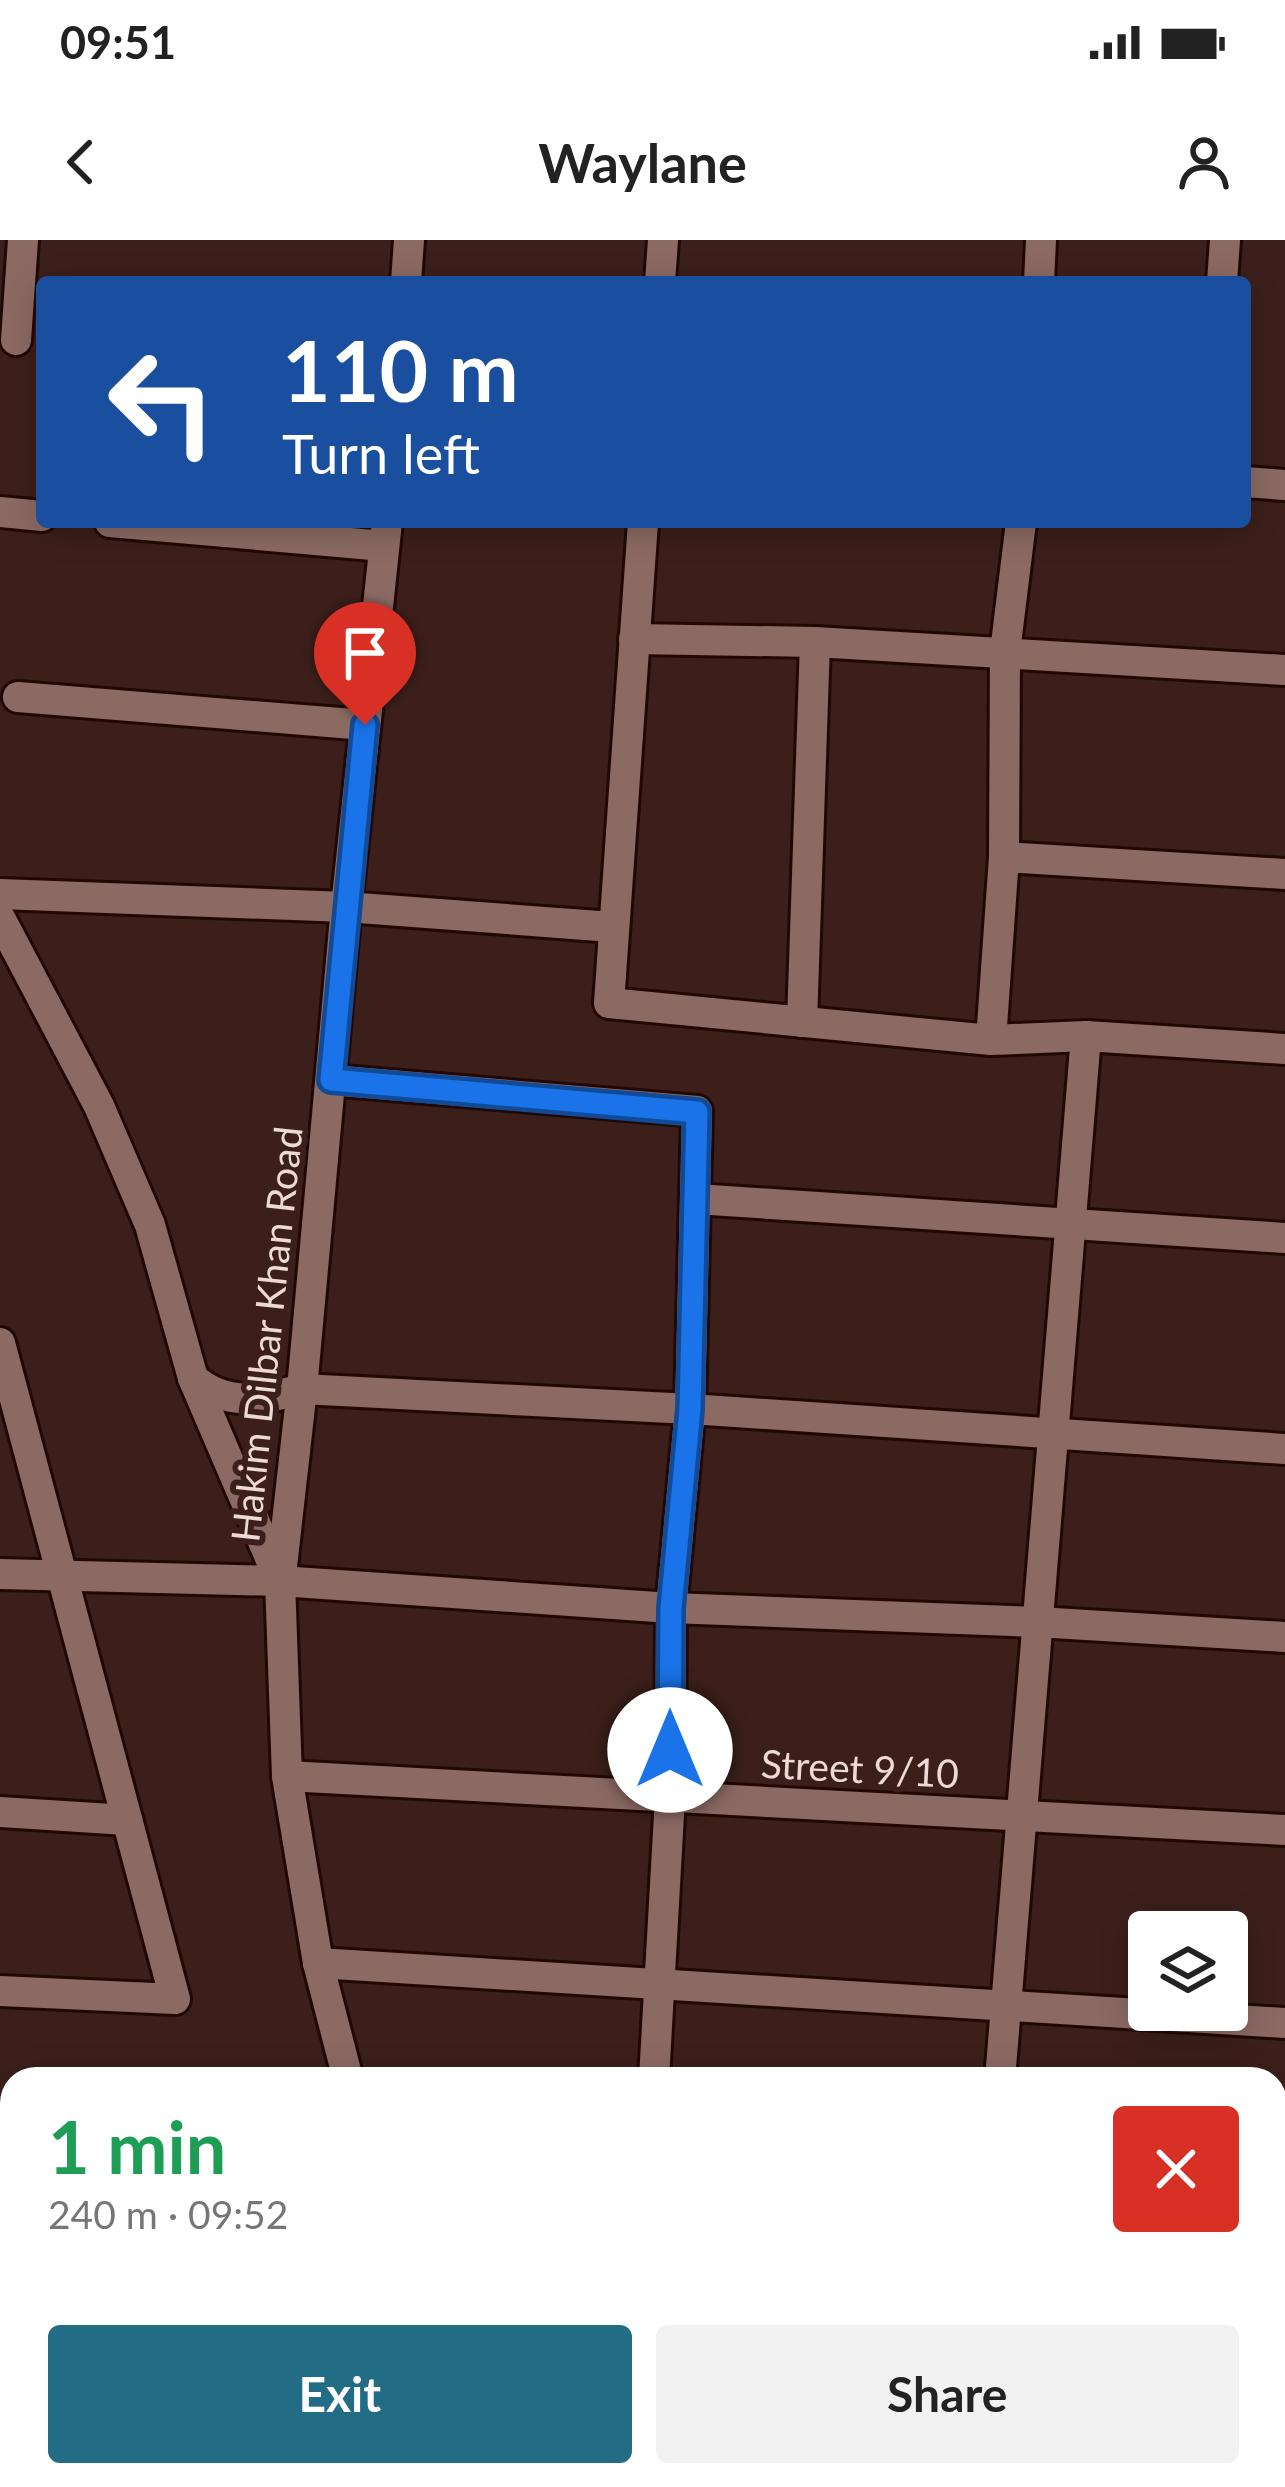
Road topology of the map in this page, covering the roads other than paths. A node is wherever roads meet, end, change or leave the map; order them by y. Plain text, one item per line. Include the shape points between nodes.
1 (23, 240) edge
2 (409, 240) edge
3 (663, 240) edge
4 (1041, 240) edge
5 (1225, 240) edge
6 (406, 276) edge
7 (660, 276) edge
8 (1039, 276) edge
9 (1222, 276) edge
10 (19, 340) edge
11 (1251, 482) edge
12 (1285, 485) edge
13 (0, 512) edge
14 (36, 515) edge
15 (248, 528) edge
16 (643, 528) edge
17 (1020, 528) edge
18 (386, 534) edge
19 (634, 639) junction
20 (815, 642) junction
21 (1005, 652) junction
22 (1285, 670) edge
23 (18, 697) dead end
24 (365, 725) junction
25 (1004, 857) junction
26 (1285, 874) edge
27 (0, 894) edge
28 (346, 907) junction
29 (0, 918) edge
30 (612, 927) junction
31 (802, 1022) junction
32 (1086, 1036) junction
33 (991, 1040) junction
34 (1285, 1049) edge
35 (331, 1080) junction
36 (696, 1199) junction
37 (1070, 1224) junction
38 (1285, 1238) edge
39 (0, 1343) edge
40 (193, 1378) junction
41 (302, 1389) junction
42 (690, 1409) junction
43 (1053, 1434) junction
44 (1285, 1448) edge
45 (0, 1574) edge
46 (62, 1575) junction
47 (280, 1581) junction
48 (671, 1608) junction
49 (1037, 1622) junction
50 (1285, 1636) edge
51 (287, 1776) junction
52 (670, 1797) junction
53 (0, 1811) edge
54 (1022, 1816) junction
55 (127, 1820) junction
56 (1285, 1830) edge
57 (319, 1963) junction
58 (659, 1984) junction
59 (0, 1991) edge
60 (1006, 2006) junction
61 (1285, 2023) edge
62 (345, 2067) edge
63 (655, 2067) edge
64 (1001, 2067) edge

1 - 10 street
2 - 6 street
3 - 7 street
4 - 8 street
5 - 9 street
11 - 12 street
13 - 14 street
15 - 18 street
16 - 19 street
17 - 21 street
18 - 24 street, Hakim Dilbar Khan Road
19 - 20 street
19 - 30 street
20 - 21 street
20 - 31 street
21 - 22 street
21 - 25 street
23 - 24 street
24 - 28 street, Hakim Dilbar Khan Road
25 - 26 street
25 - 33 street
27 - 28 street
28 - 30 street
28 - 35 street, Hakim Dilbar Khan Road
29 - 40 street via 99,1106 150,1225
30 - 31 street via 609,1004
31 - 33 street
32 - 33 street
32 - 34 street
32 - 37 street
35 - 36 street via 697,1112
35 - 41 street, Hakim Dilbar Khan Road
36 - 37 street
36 - 42 street
37 - 38 street
37 - 43 street
39 - 46 street
40 - 41 street via 235,1399
40 - 47 street
41 - 42 street
41 - 47 street, Hakim Dilbar Khan Road
42 - 43 street
42 - 48 street
43 - 44 street
43 - 49 street
45 - 46 street
46 - 47 street
46 - 55 street
47 - 48 street
47 - 51 street
48 - 49 street
48 - 52 street
49 - 50 street
49 - 54 street
51 - 52 street, Street 9/10
51 - 57 street
52 - 54 street, Street 9/10
52 - 58 street
53 - 55 street
54 - 56 street, Street 9/10
54 - 60 street
55 - 59 street via 175,1999
57 - 58 street
57 - 62 street
58 - 60 street
58 - 63 street
60 - 61 street
60 - 64 street

